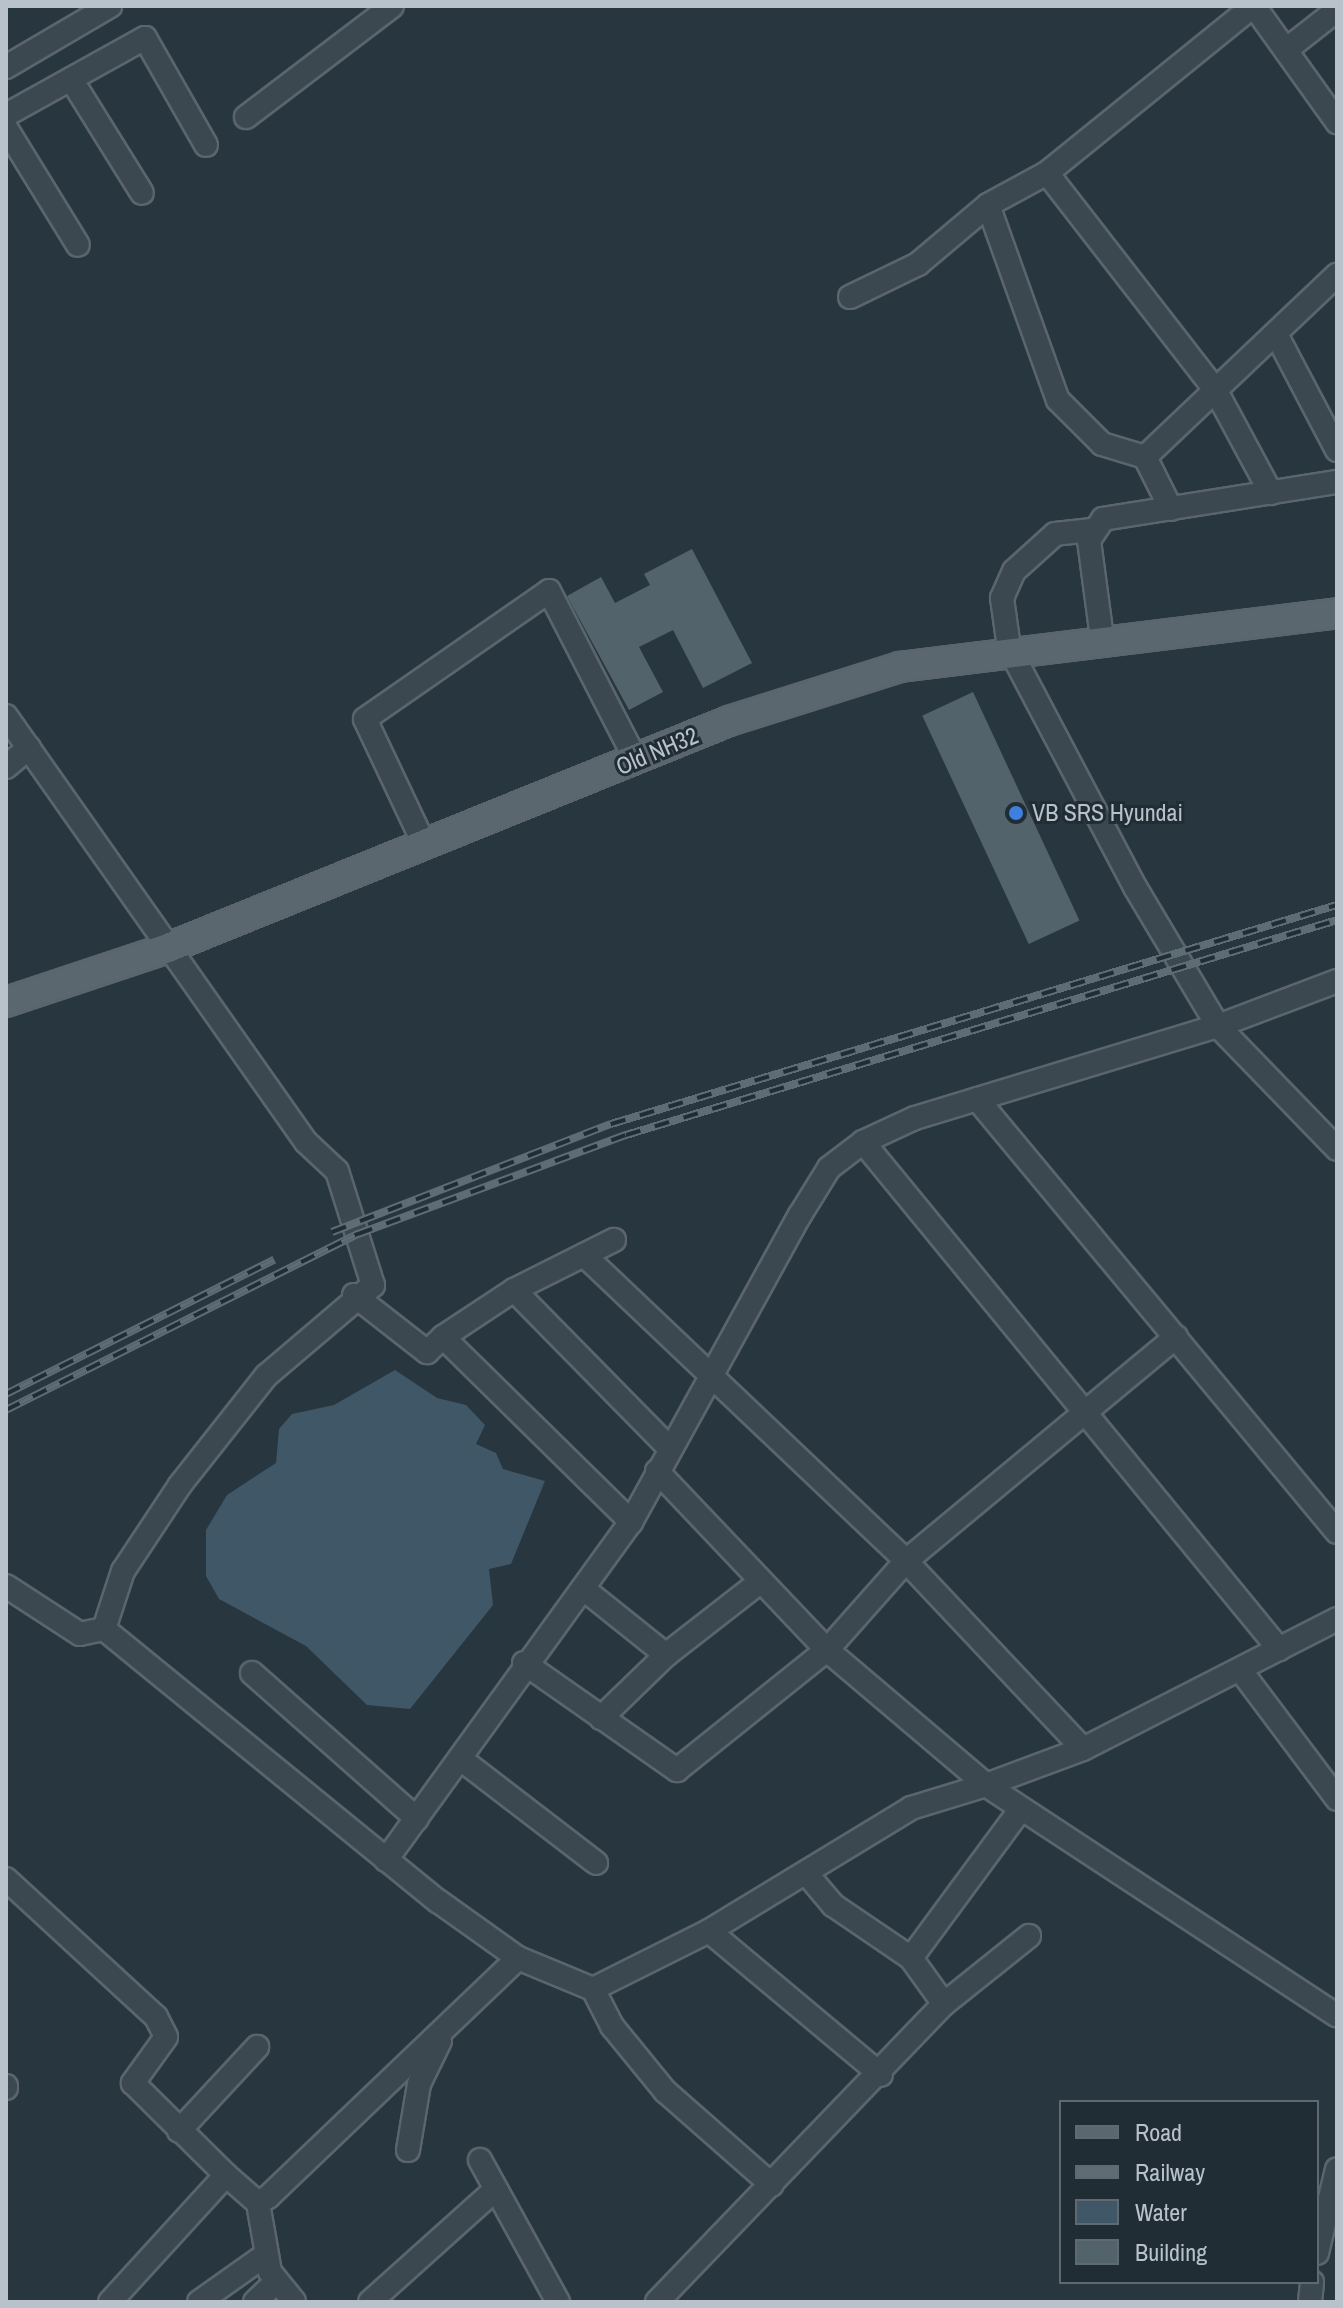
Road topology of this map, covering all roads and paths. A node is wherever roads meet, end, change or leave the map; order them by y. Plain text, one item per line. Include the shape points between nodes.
1 (110, 6) edge
2 (392, 6) edge
3 (1253, 6) edge
4 (1337, 10) edge
5 (1286, 50) junction
6 (6, 67) edge
7 (71, 79) junction
8 (6, 115) edge
9 (246, 117) dead end
10 (1337, 122) edge
11 (6, 128) edge
12 (206, 145) dead end
13 (1047, 173) junction
14 (142, 193) dead end
15 (988, 205) junction
16 (78, 245) dead end
17 (1335, 283) edge
18 (850, 297) dead end
19 (1276, 334) junction
20 (1216, 391) junction
21 (1337, 450) edge
22 (1145, 457) junction
23 (1337, 482) edge
24 (1271, 493) junction
25 (1171, 509) junction
26 (1092, 530) junction
27 (1337, 613) edge
28 (1102, 638) junction
29 (1009, 648) junction
30 (6, 716) edge
31 (29, 748) junction
32 (636, 760) junction
33 (6, 767) edge
34 (425, 846) junction
35 (168, 948) junction
36 (1337, 981) edge
37 (6, 1002) edge
38 (1218, 1026) junction
39 (977, 1099) junction
40 (863, 1142) junction
41 (1337, 1149) edge
42 (614, 1240) dead end
43 (584, 1255) junction
44 (514, 1290) junction
45 (354, 1295) junction
46 (443, 1337) junction
47 (1176, 1337) junction
48 (710, 1378) junction
49 (1085, 1413) junction
50 (670, 1449) junction
51 (657, 1471) junction
52 (631, 1522) junction
53 (1337, 1532) edge
54 (906, 1561) junction
55 (761, 1581) junction
56 (6, 1586) edge
57 (585, 1590) junction
58 (1337, 1619) edge
59 (104, 1629) junction
60 (1279, 1649) junction
61 (827, 1650) junction
62 (666, 1655) junction
63 (524, 1663) junction
64 (1241, 1671) junction
65 (252, 1673) dead end
66 (601, 1718) junction
67 (1083, 1749) junction
68 (462, 1760) junction
69 (986, 1785) junction
70 (1337, 1799) edge
71 (1020, 1810) junction
72 (417, 1819) junction
73 (386, 1860) junction
74 (596, 1863) dead end
75 (806, 1873) junction
76 (6, 1879) edge
77 (709, 1931) junction
78 (1029, 1936) dead end
79 (518, 1958) junction
80 (911, 1958) junction
81 (593, 1989) junction
82 (944, 2004) junction
83 (1337, 2016) edge
84 (447, 2027) junction
85 (257, 2047) dead end
86 (881, 2075) junction
87 (179, 2131) junction
88 (408, 2150) dead end
89 (480, 2160) dead end
90 (1337, 2169) edge
91 (226, 2175) junction
92 (772, 2185) junction
93 (496, 2189) junction
94 (258, 2203) junction
95 (1319, 2245) edge
96 (264, 2256) junction
97 (275, 2283) junction
98 (110, 2302) edge
99 (199, 2302) edge
100 (255, 2302) edge
101 (294, 2302) edge
102 (370, 2302) edge
103 (558, 2302) edge
104 (657, 2302) edge

1 - 6 street
2 - 9 street
3 - 5 street
3 - 13 street
4 - 5 street
5 - 10 street
7 - 8 street
7 - 12 street via 145,38
7 - 14 street
11 - 16 street
13 - 15 street
13 - 20 street
15 - 18 street via 918,264
15 - 22 street via 1058,400 1102,444
17 - 19 street
19 - 20 street
19 - 21 street
20 - 22 street
20 - 24 street
22 - 25 street
23 - 24 street
24 - 25 street
25 - 26 street via 1103,519
26 - 28 street
26 - 29 street via 1055,534 1014,571 1002,598
27 - 28 main road, Old NH32
28 - 29 main road, Old NH32
29 - 32 main road, Old NH32 via 900,667 729,721
29 - 38 street
30 - 31 street
31 - 33 street
31 - 35 street
32 - 34 main road, Old NH32
32 - 34 street via 549,591 365,719
34 - 35 main road, Old NH32
35 - 37 main road, Old NH32
35 - 45 street via 306,1142 337,1171 373,1285
36 - 38 street
38 - 39 street
38 - 41 street
39 - 40 street
39 - 47 street
40 - 48 street via 829,1168
40 - 49 street
42 - 43 street
43 - 44 street
43 - 48 street
44 - 46 street
44 - 50 street
45 - 46 street via 427,1352
45 - 59 street via 266,1376 180,1485 123,1571
46 - 52 street via 495,1380
47 - 49 street
47 - 53 street
48 - 50 street
48 - 54 street
49 - 54 street
49 - 60 street
50 - 51 street
51 - 52 street
51 - 55 street
52 - 57 street
54 - 61 street
54 - 67 street
55 - 61 street
55 - 62 street
56 - 59 street via 80,1634
57 - 62 street
57 - 63 street
58 - 60 street
59 - 73 street
60 - 64 street
61 - 66 street via 677,1770
61 - 69 street
62 - 66 street
63 - 66 street
63 - 68 street
64 - 67 street
64 - 70 street
65 - 72 street
67 - 69 street
68 - 72 street
68 - 74 street
69 - 71 street
69 - 75 street via 911,1808
71 - 80 street
71 - 83 street
72 - 73 street
73 - 79 street
75 - 77 street
75 - 80 street via 833,1905
76 - 87 street via 156,2017 166,2037 133,2083
77 - 81 street
77 - 86 street
78 - 82 street
79 - 81 street
79 - 84 street
80 - 82 street
81 - 92 street via 612,2026 665,2091
82 - 86 street
84 - 88 street via 419,2084
84 - 94 street
85 - 87 street
86 - 92 street
87 - 91 street
89 - 93 street
90 - 95 street
91 - 94 street
91 - 98 street
92 - 104 street
93 - 102 street
93 - 103 street
94 - 96 street
96 - 97 street
96 - 99 street
97 - 100 street
97 - 101 street

